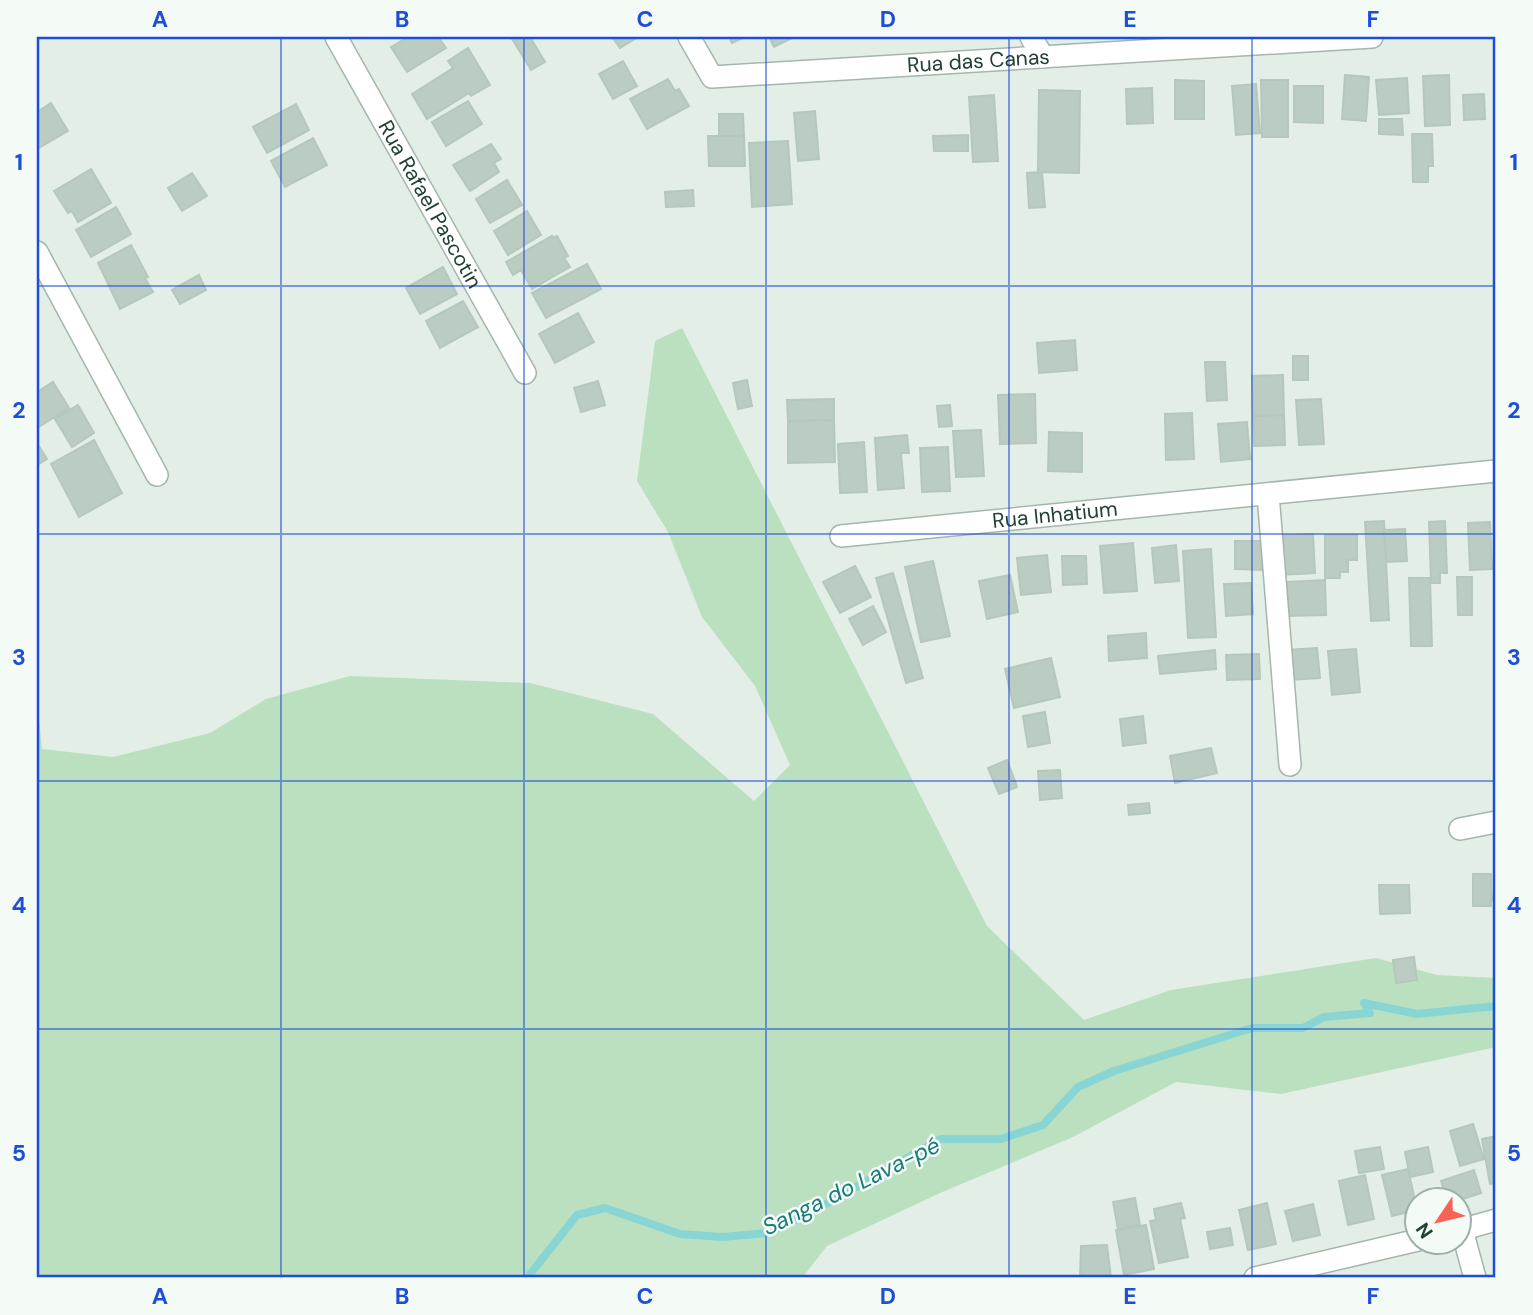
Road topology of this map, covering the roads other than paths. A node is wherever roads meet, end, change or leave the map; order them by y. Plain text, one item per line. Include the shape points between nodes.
1 (336, 37) edge
2 (689, 37) edge
3 (1031, 37) edge
4 (1359, 37) edge
5 (1372, 37) edge
6 (1043, 57) junction
7 (37, 252) edge
8 (525, 373) dead end
9 (1496, 471) edge
10 (157, 475) dead end
11 (1269, 494) junction
12 (841, 536) dead end
13 (1290, 765) dead end
14 (1496, 822) edge
15 (1460, 829) dead end
16 (1496, 1220) edge
17 (1474, 1226) edge
18 (1404, 1243) edge
19 (1469, 1256) edge
20 (1255, 1278) edge
21 (1475, 1278) edge

1 - 8 street, Rua Rafael Pascotin
2 - 6 street, Rua das Canas via 712,78
3 - 6 street
4 - 5 street, Rua das Canas
4 - 6 street, Rua das Canas
7 - 10 street
9 - 11 street, Rua Inhatium
11 - 12 street, Rua Inhatium
11 - 13 street
14 - 15 street
16 - 17 street
18 - 20 street
19 - 21 street

